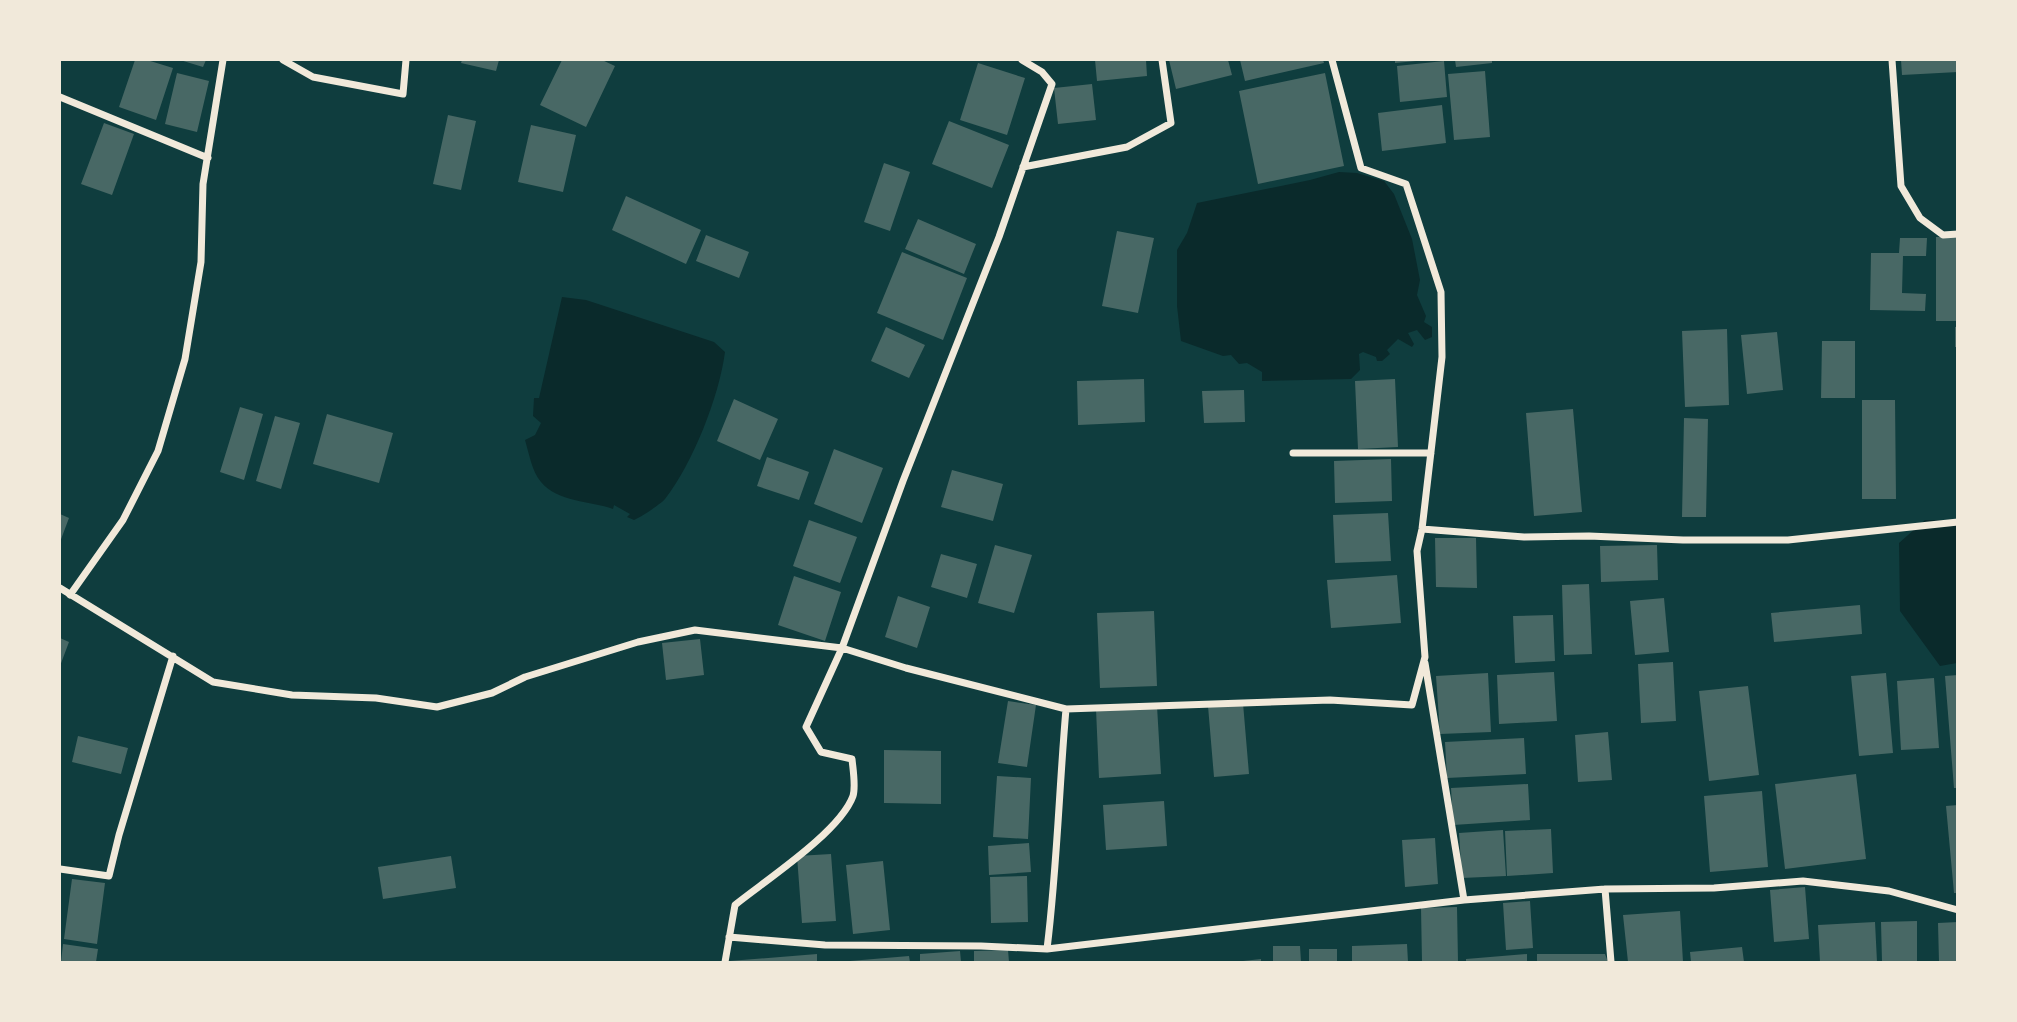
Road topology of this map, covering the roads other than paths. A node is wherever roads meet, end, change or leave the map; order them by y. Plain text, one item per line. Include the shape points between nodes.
1 (223, 60) edge
2 (283, 60) edge
3 (406, 60) edge
4 (1022, 60) edge
5 (1162, 60) edge
6 (1332, 60) edge
7 (1892, 60) edge
8 (60, 97) edge
9 (208, 158) junction
10 (1023, 167) junction
11 (1958, 234) edge
12 (1293, 453) dead end
13 (1431, 453) junction
14 (1958, 522) edge
15 (1422, 529) junction
16 (60, 588) edge
17 (70, 595) junction
18 (842, 648) junction
19 (173, 656) junction
20 (1424, 657) junction
21 (1066, 709) junction
22 (60, 869) edge
23 (1605, 889) junction
24 (1464, 900) junction
25 (1958, 910) edge
26 (729, 937) junction
27 (1047, 948) junction
28 (725, 962) edge
29 (1611, 962) edge

1 - 9 street
2 - 3 street via 313,77 403,94
4 - 10 street via 1052,83
5 - 10 street via 1171,123 1127,147
6 - 13 street via 1361,168 1406,184 1441,292 1442,357
7 - 11 street via 1901,186 1920,218 1943,235
8 - 9 street
9 - 17 street via 201,262 185,359 158,451 123,520
10 - 18 street
12 - 13 street
13 - 15 street
14 - 15 street via 1788,540 1524,537
15 - 20 street via 1417,551
16 - 17 street
17 - 19 street
18 - 19 street via 695,630 638,642 525,677 492,693 437,707 376,698 292,695 213,682
18 - 21 street
18 - 26 street via 806,727 821,752 852,759 854,794 831,829 734,905
19 - 22 street via 109,876
20 - 21 street via 1412,705 1330,700
20 - 24 street
21 - 27 street
23 - 24 street
23 - 25 street via 1803,881 1889,891
23 - 29 street
24 - 27 street
26 - 27 street via 825,945
26 - 28 street

